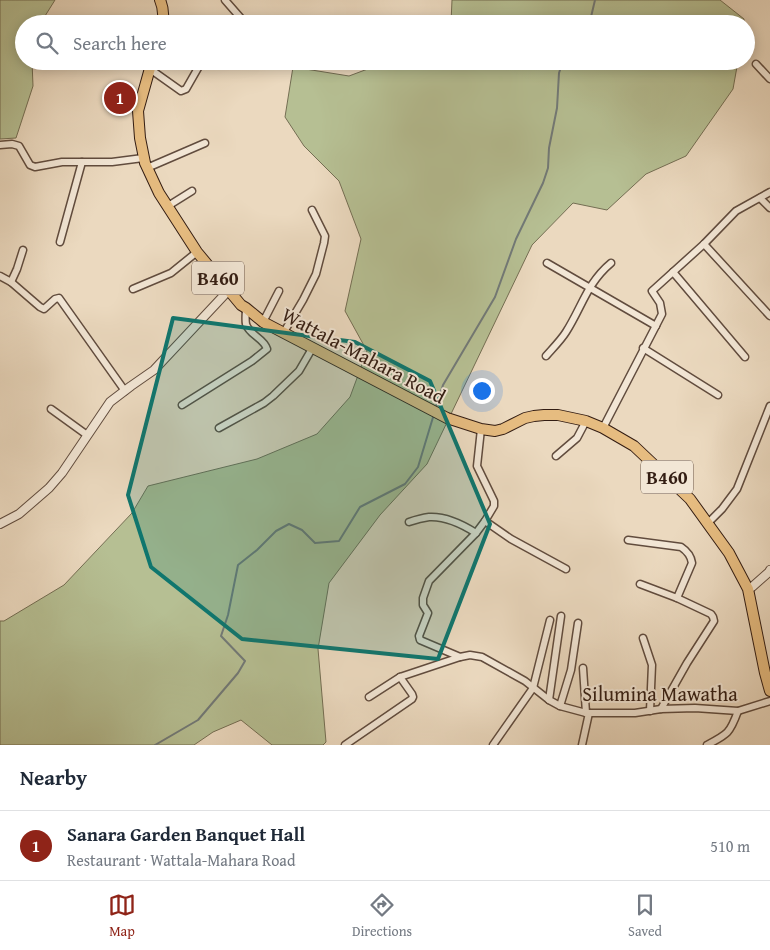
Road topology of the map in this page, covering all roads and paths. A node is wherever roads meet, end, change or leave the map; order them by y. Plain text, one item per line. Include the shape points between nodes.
1 (160, 0) edge
2 (225, 0) edge
3 (164, 15) edge
4 (238, 15) edge
5 (756, 64) dead end
6 (150, 70) edge
7 (157, 70) edge
8 (197, 70) edge
9 (770, 79) edge
10 (205, 143) dead end
11 (0, 145) edge
12 (82, 162) junction
13 (145, 163) junction
14 (192, 191) dead end
15 (770, 192) edge
16 (760, 198) junction
17 (168, 206) junction
18 (770, 208) edge
19 (312, 210) dead end
20 (60, 242) dead end
21 (704, 244) junction
22 (23, 250) dead end
23 (197, 252) junction
24 (547, 263) dead end
25 (611, 263) dead end
26 (673, 272) junction
27 (0, 276) edge
28 (11, 282) junction
29 (589, 288) junction
30 (133, 289) dead end
31 (228, 291) junction
32 (279, 291) dead end
33 (246, 308) junction
34 (770, 316) edge
35 (263, 322) junction
36 (656, 326) junction
37 (284, 332) junction
38 (312, 347) junction
39 (643, 348) junction
40 (546, 356) dead end
41 (745, 358) dead end
42 (125, 391) junction
43 (718, 395) dead end
44 (182, 405) dead end
45 (770, 406) edge
46 (52, 409) dead end
47 (586, 422) junction
48 (219, 428) dead end
49 (603, 428) junction
50 (481, 429) junction
51 (87, 435) junction
52 (556, 456) dead end
53 (485, 521) junction
54 (409, 522) dead end
55 (708, 523) junction
56 (0, 524) edge
57 (476, 533) junction
58 (628, 540) dead end
59 (566, 570) dead end
60 (770, 572) edge
61 (640, 584) dead end
62 (748, 589) junction
63 (677, 598) junction
64 (561, 616) dead end
65 (550, 620) dead end
66 (578, 623) dead end
67 (643, 638) dead end
68 (765, 653) edge
69 (460, 657) junction
70 (583, 668) dead end
71 (400, 677) junction
72 (533, 688) junction
73 (770, 691) edge
74 (369, 698) dead end
75 (549, 700) junction
76 (770, 701) edge
77 (560, 706) junction
78 (661, 709) junction
79 (650, 711) junction
80 (738, 711) junction
81 (588, 713) junction
82 (485, 744) edge
83 (346, 745) edge
84 (493, 745) edge
85 (582, 745) edge
86 (708, 745) edge

1 - 3 main road
2 - 4 street
5 - 9 street
6 - 13 main road, Wattala-Mahara Road / B460 via 138,112
7 - 8 street via 181,91 186,89
10 - 13 street
11 - 12 street via 18,146 30,165 35,167
12 - 13 street
12 - 20 street
13 - 17 main road, Wattala-Mahara Road / B460
14 - 17 street
15 - 16 street
16 - 18 street
16 - 21 street via 736,211
17 - 23 main road, Wattala-Mahara Road / B460
19 - 37 street via 325,236 324,243 316,274
21 - 26 street
21 - 34 street
22 - 28 street
23 - 30 street via 171,273
23 - 31 main road, Wattala-Mahara Road / B460
24 - 29 street
25 - 29 street
26 - 36 street via 652,291 660,303 662,314
26 - 41 street
27 - 28 street
28 - 42 street via 44,309 59,298
29 - 36 street
29 - 40 street via 566,332
31 - 33 main road, Wattala-Mahara Road / B460
31 - 42 street via 154,370
32 - 35 street
33 - 35 main road, Wattala-Mahara Road / B460
33 - 44 street via 249,330 267,349
35 - 37 main road, Wattala-Mahara Road / B460
36 - 39 street
37 - 38 main road, Wattala-Mahara Road / B460
38 - 48 street via 298,371 273,396
38 - 50 main road, Wattala-Mahara Road / B460 via 447,418
39 - 43 street
39 - 49 street
42 - 51 street via 110,402
45 - 55 street via 737,489
46 - 51 street
47 - 49 main road, Wattala-Mahara Road / B460
47 - 50 main road, Wattala-Mahara Road / B460 via 544,415 526,418 495,431
47 - 52 street via 577,438
49 - 55 main road, Wattala-Mahara Road / B460 via 634,446 690,499
50 - 53 street, Silumina Mawatha via 477,466 494,501
51 - 56 street via 49,488 19,514
53 - 57 street, Silumina Mawatha
53 - 59 street
54 - 57 street via 429,517 445,518
55 - 62 main road, Wattala-Mahara Road / B460
57 - 69 street, Silumina Mawatha via 429,581 423,598 428,613 420,640
58 - 63 street via 681,548 692,558
60 - 62 street
61 - 63 street
62 - 68 main road, Wattala-Mahara Road / B460
63 - 78 street via 711,614 714,621
64 - 75 street
65 - 72 street
66 - 77 street via 571,670
67 - 79 street via 652,665
68 - 73 main road, Wattala-Mahara Road / B460
69 - 71 street
69 - 72 street, Silumina Mawatha via 482,657
70 - 81 street
71 - 74 street
71 - 83 street via 412,699
72 - 75 street, Silumina Mawatha
72 - 84 street
75 - 77 street, Silumina Mawatha
76 - 80 street, Silumina Mawatha
77 - 81 street, Silumina Mawatha
78 - 79 street, Silumina Mawatha
78 - 80 street, Silumina Mawatha
79 - 81 street, Silumina Mawatha
80 - 86 street via 726,735
81 - 85 street
82 - 84 street

